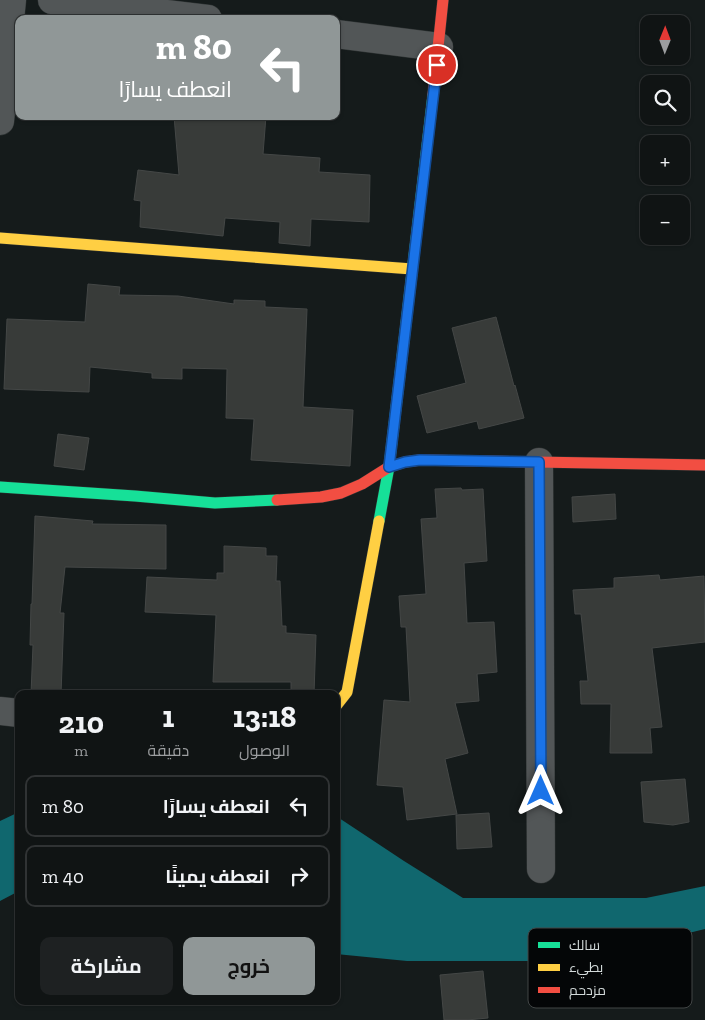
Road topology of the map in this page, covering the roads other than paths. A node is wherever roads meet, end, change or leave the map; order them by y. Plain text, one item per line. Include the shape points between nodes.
1 (12, 0) edge
2 (52, 0) edge
3 (443, 0) edge
4 (175, 15) edge
5 (340, 35) edge
6 (439, 47) junction
7 (0, 121) edge
8 (0, 238) edge
9 (412, 269) junction
10 (539, 462) junction
11 (705, 465) edge
12 (389, 467) junction
13 (0, 486) edge
14 (340, 701) edge
15 (0, 711) edge
16 (15, 713) edge
17 (541, 869) dead end

1 - 7 street
2 - 4 street
3 - 6 street
5 - 6 street
6 - 9 street
8 - 9 street
9 - 12 street
10 - 11 street
10 - 12 street via 420,460
10 - 17 street
12 - 13 street via 341,493 270,501 215,503
12 - 14 street via 347,692
15 - 16 street

